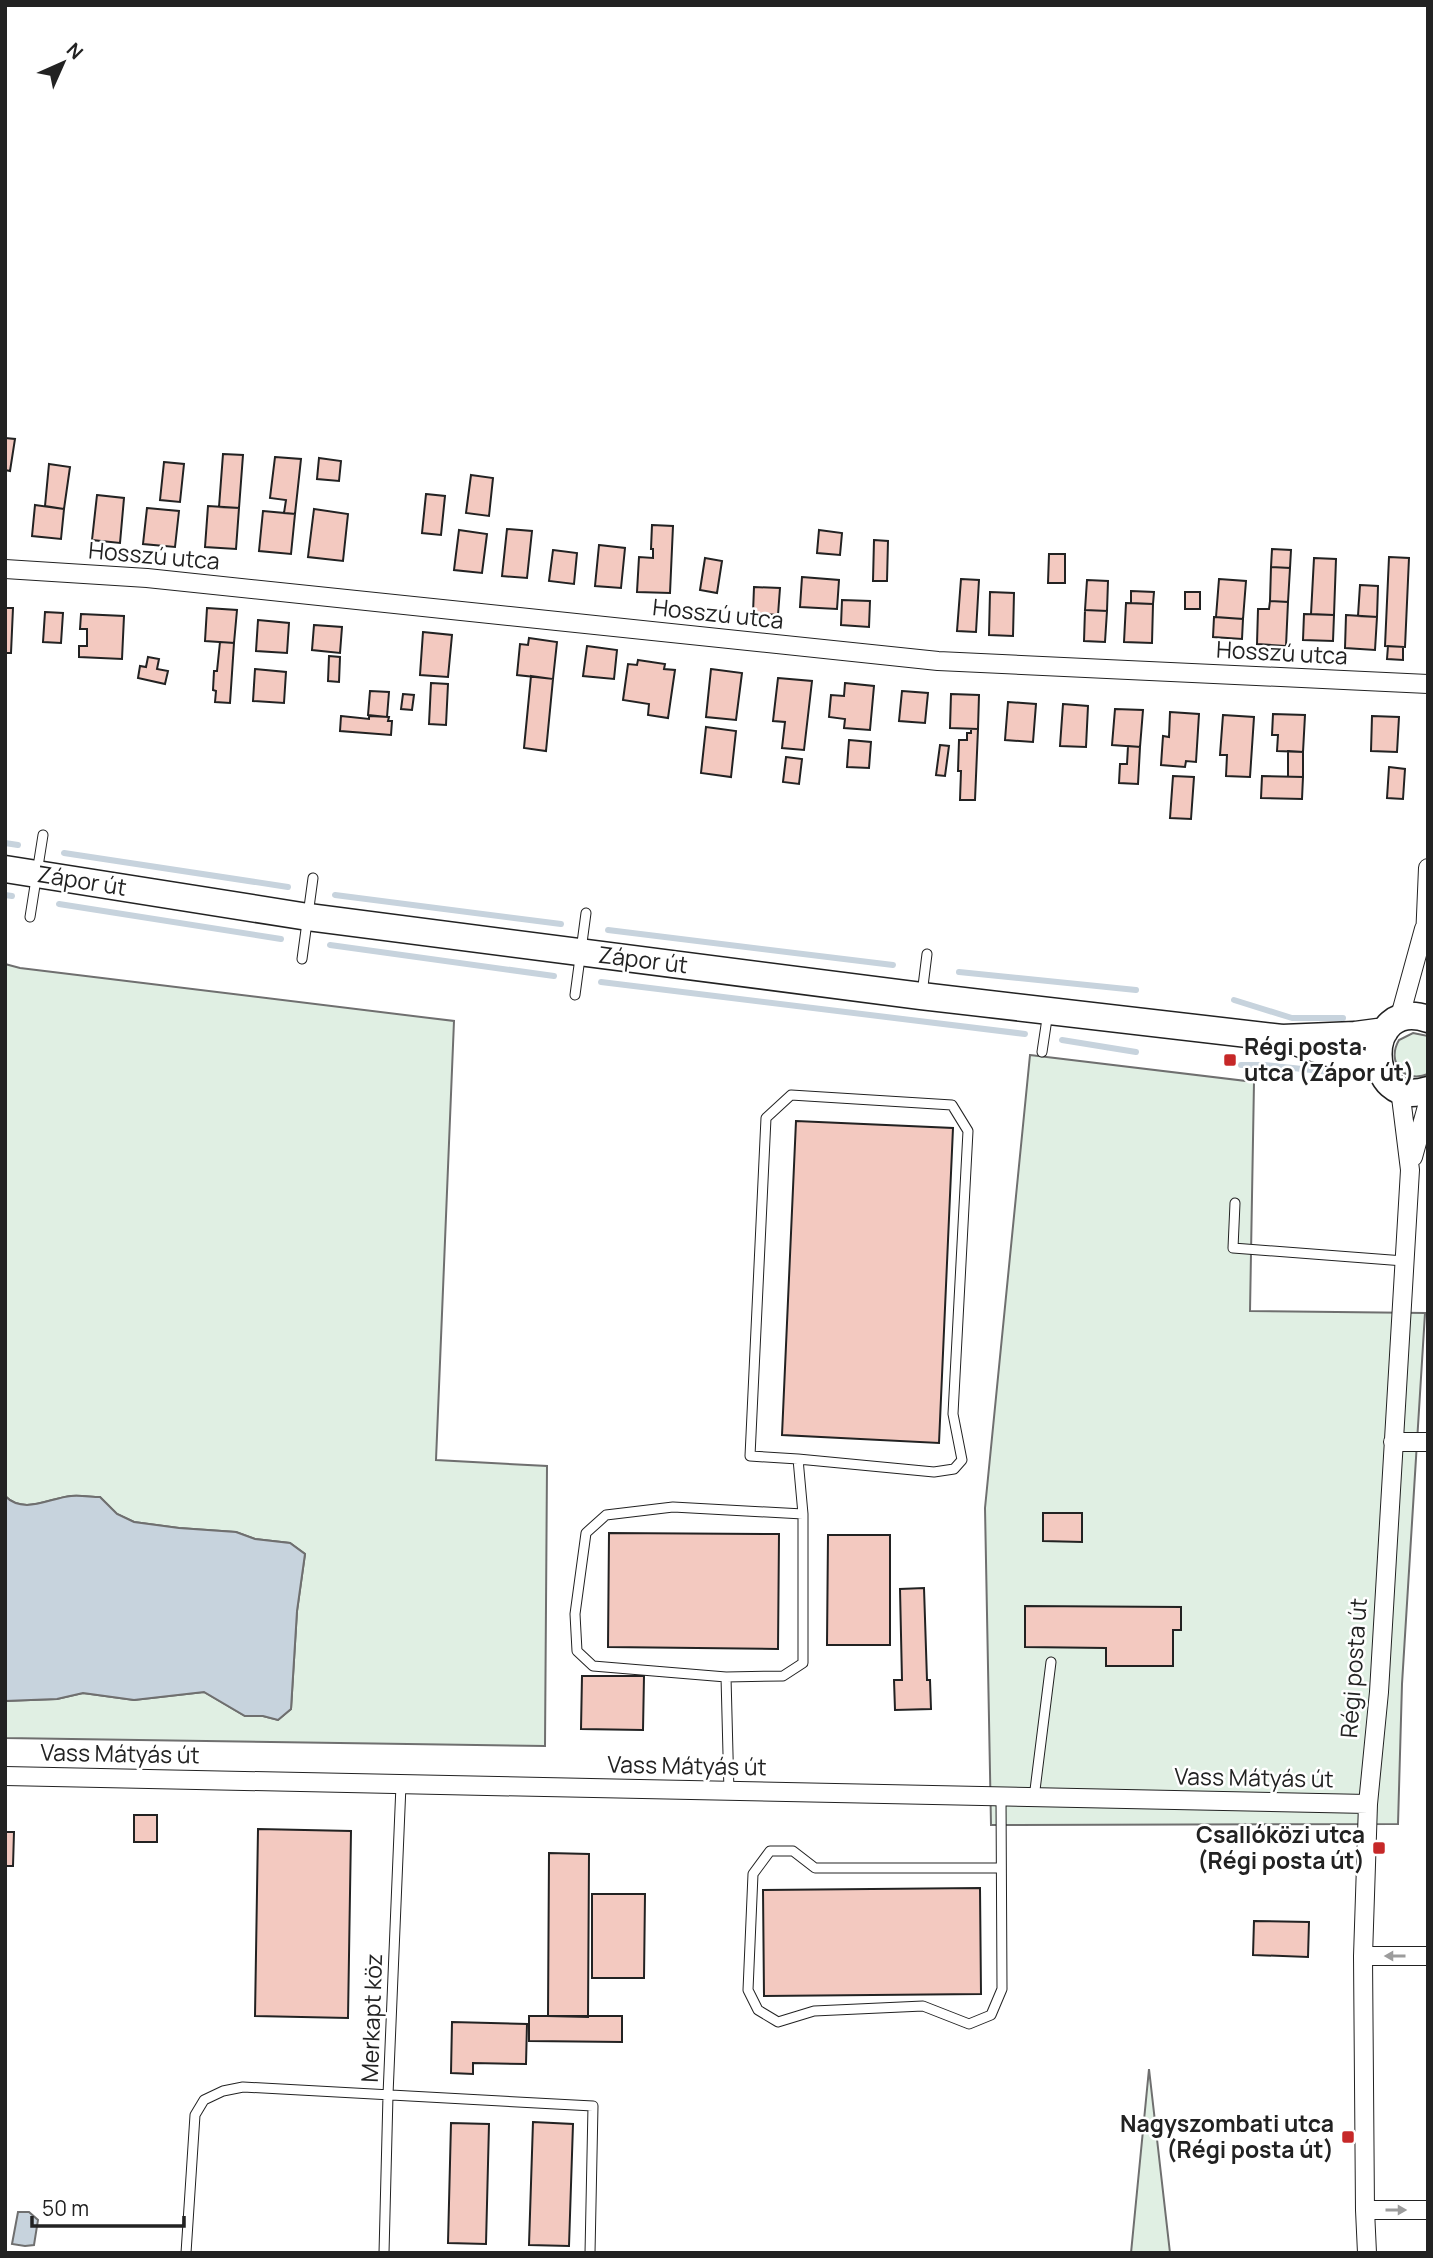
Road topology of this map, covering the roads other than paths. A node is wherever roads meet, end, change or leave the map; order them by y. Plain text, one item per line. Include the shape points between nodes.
1 (5, 569) edge
2 (1428, 684) edge
3 (43, 835) dead end
4 (1428, 868) edge
5 (5, 869) edge
6 (36, 874) junction
7 (313, 878) dead end
8 (586, 913) dead end
9 (30, 917) dead end
10 (308, 917) junction
11 (1424, 929) junction
12 (581, 953) junction
13 (927, 954) dead end
14 (302, 959) dead end
15 (1428, 959) edge
16 (575, 995) dead end
17 (922, 996) junction
18 (1048, 1011) junction
19 (1428, 1019) edge
20 (1392, 1025) junction
21 (1282, 1038) junction
22 (1042, 1052) dead end
23 (1380, 1069) junction
24 (1400, 1090) junction
25 (1428, 1090) edge
26 (1428, 1102) edge
27 (1410, 1170) junction
28 (1235, 1203) dead end
29 (1404, 1262) junction
30 (1393, 1441) junction
31 (1428, 1442) edge
32 (798, 1460) junction
33 (803, 1514) junction
34 (1051, 1662) dead end
35 (726, 1676) junction
36 (5, 1776) edge
37 (401, 1785) junction
38 (729, 1792) junction
39 (1001, 1798) junction
40 (1034, 1798) junction
41 (1368, 1804) junction
42 (1001, 1868) junction
43 (1363, 1956) junction
44 (1428, 1956) edge
45 (388, 2095) junction
46 (1365, 2210) junction
47 (1428, 2210) edge
48 (186, 2253) edge
49 (384, 2253) edge
50 (590, 2253) edge
51 (1367, 2253) edge

1 - 2 street, Hosszú utca via 147,578 938,662
3 - 6 lane
4 - 11 street
5 - 6 street, Zápor út
6 - 9 lane
6 - 10 street, Zápor út
7 - 10 lane
8 - 12 lane
10 - 12 street, Zápor út
10 - 14 lane
11 - 15 street
11 - 20 street
12 - 16 lane
12 - 17 street, Zápor út
13 - 17 lane
17 - 18 street, Zápor út
18 - 21 street, Zápor út
18 - 22 lane
19 - 20 street, Zápor út via 1411,1016
20 - 21 street, Zápor út via 1355,1035
20 - 23 street via 1378,1049
21 - 23 street, Zápor út
23 - 24 street
24 - 25 street
24 - 27 street, Régi posta út
26 - 27 street, Régi posta út
27 - 29 street, Régi posta út
28 - 29 lane via 1233,1248
29 - 30 street, Régi posta út
30 - 31 street
30 - 41 street, Régi posta út
32 - 32 lane via 750,1456 766,1118 791,1095 952,1105 968,1131 953,1414 962,1460 954,1469 934,1472
32 - 33 lane
33 - 35 lane via 803,1662 783,1676
33 - 35 lane via 673,1507 606,1515 586,1533 575,1614 577,1651 593,1666
34 - 40 lane
35 - 38 lane
36 - 37 street, Vass Mátyás út
37 - 38 street, Vass Mátyás út
37 - 45 lane, Merkapt köz
38 - 39 street, Vass Mátyás út
39 - 40 street, Vass Mátyás út
39 - 42 lane
40 - 41 street, Vass Mátyás út
41 - 43 street, Régi posta út
42 - 42 lane via 1002,1989 991,2015 969,2024 923,2006 814,2011 778,2022 758,2010 748,1990 753,1874 770,1851 793,1851 815,1868
44 -> 43 street
43 - 46 street, Régi posta út
45 - 48 lane via 243,2087 204,2100 195,2115
45 - 49 lane, Merkapt köz
45 - 50 lane via 593,2106
46 -> 47 street
46 - 51 street, Régi posta út

